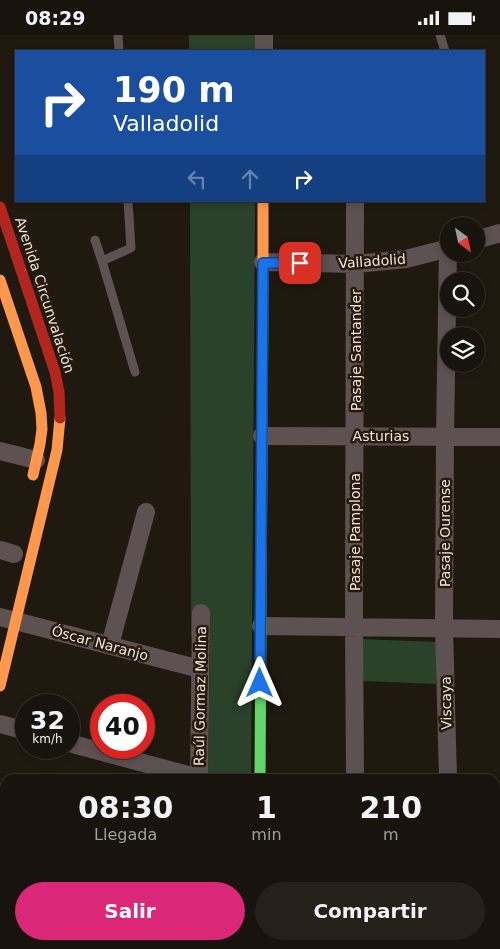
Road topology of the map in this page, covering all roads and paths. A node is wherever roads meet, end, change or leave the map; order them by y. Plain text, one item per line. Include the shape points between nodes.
1 (118, 35) edge
2 (264, 35) edge
3 (440, 35) edge
4 (119, 50) edge
5 (264, 50) edge
6 (445, 50) edge
7 (128, 202) edge
8 (263, 202) edge
9 (356, 202) edge
10 (0, 207) edge
11 (500, 233) edge
12 (485, 237) edge
13 (95, 240) dead end
14 (440, 250) edge
15 (102, 261) junction
16 (263, 263) junction
17 (448, 263) edge
18 (356, 264) junction
19 (0, 280) edge
20 (18, 310) edge
21 (135, 372) dead end
22 (262, 436) junction
23 (355, 436) junction
24 (445, 437) junction
25 (500, 437) edge
26 (0, 451) edge
27 (36, 460) junction
28 (30, 488) dead end
29 (146, 512) dead end
30 (4, 613) edge
31 (201, 613) dead end
32 (261, 626) junction
33 (354, 627) junction
34 (444, 628) junction
35 (500, 629) edge
36 (110, 645) junction
37 (200, 669) junction
38 (0, 686) edge
39 (0, 724) edge
40 (15, 728) edge
41 (80, 746) edge
42 (184, 774) edge
43 (199, 774) edge
44 (260, 774) edge
45 (355, 774) edge
46 (448, 774) edge

1 - 4 lane
2 - 5 street
3 - 6 lane
7 - 15 lane via 131,248
8 - 16 street
9 - 18 street, Pasaje Santander
10 - 20 street, Avenida Circunvalación
11 - 12 street
13 - 15 lane
14 - 18 street, Valladolid via 406,259
15 - 21 lane
16 - 18 street, Valladolid
16 - 22 street
17 - 24 street, Pasaje Ourense
18 - 23 street, Pasaje Santander
19 - 20 street, Avenida Circunvalación
20 - 27 street, Avenida Circunvalación via 41,413 42,429
20 - 30 street, Avenida Circunvalación via 55,372 61,420 56,450
22 - 23 street, Asturias
22 - 32 street
23 - 24 street, Asturias
23 - 33 street, Pasaje Pamplona
24 - 25 street, Asturias
24 - 34 street, Pasaje Ourense
26 - 27 street
27 - 28 street, Avenida Circunvalación
29 - 36 street
30 - 36 street, Óscar Naranjo
30 - 38 street, Avenida Circunvalación
31 - 37 street, Raúl Gormaz Molina
32 - 33 street
32 - 44 street
33 - 34 street
33 - 45 street
34 - 35 street
34 - 46 street, Viscaya
36 - 37 street, Óscar Naranjo
37 - 43 street, Raúl Gormaz Molina
39 - 40 street
41 - 42 street

